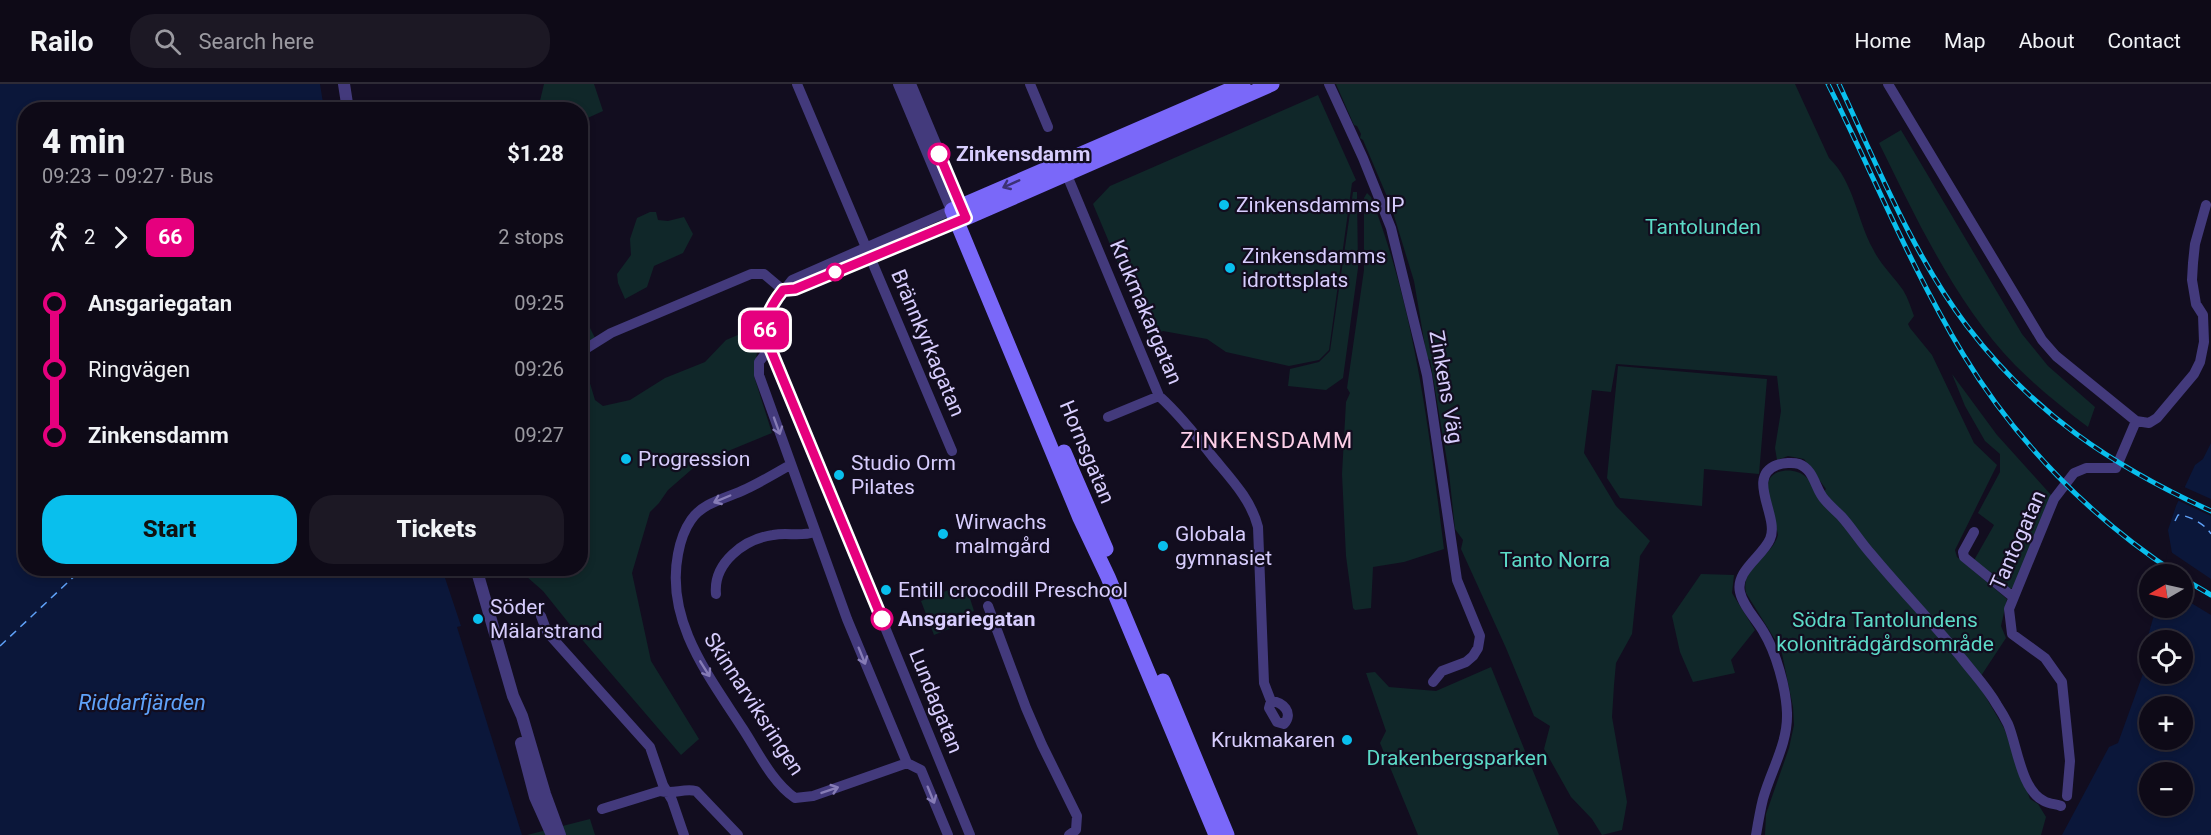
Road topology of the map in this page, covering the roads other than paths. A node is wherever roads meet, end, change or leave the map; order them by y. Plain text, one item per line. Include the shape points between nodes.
1 (344, 84) edge
2 (797, 84) edge
3 (899, 84) edge
4 (910, 84) edge
5 (1030, 84) edge
6 (1243, 84) edge
7 (1272, 84) edge
8 (1329, 84) edge
9 (1888, 84) edge
10 (347, 102) edge
11 (1048, 127) dead end
12 (1064, 168) junction
13 (2206, 205) dead end
14 (959, 214) junction
15 (868, 252) junction
16 (783, 290) junction
17 (588, 347) edge
18 (770, 348) junction
19 (1159, 396) junction
20 (1108, 417) dead end
21 (2136, 421) junction
22 (952, 451) dead end
23 (790, 465) junction
24 (815, 532) junction
25 (1974, 532) dead end
26 (478, 576) edge
27 (716, 594) dead end
28 (2013, 597) junction
29 (988, 606) dead end
30 (541, 616) dead end
31 (1433, 682) dead end
32 (513, 696) junction
33 (1271, 701) dead end
34 (906, 763) junction
35 (1197, 776) junction
36 (669, 794) junction
37 (2067, 796) dead end
38 (2061, 806) dead end
39 (602, 809) dead end
40 (1073, 833) edge
41 (552, 835) edge
42 (560, 835) edge
43 (684, 835) edge
44 (738, 835) edge
45 (948, 835) edge
46 (970, 835) edge
47 (1216, 835) edge
48 (1227, 835) edge
49 (1756, 835) edge

1 - 10 street
2 - 15 street, Brännkyrkagatan
3 - 14 street, Hornsgatan
4 - 14 street, Hornsgatan
5 - 11 street
6 - 12 main road
7 - 12 main road
8 - 31 street, Zinkens Väg via 1391,228 1427,375 1457,580 1480,636 1473,656 1442,672
9 - 21 street via 2042,340
12 - 14 main road
12 - 19 street, Krukmakargatan
13 - 21 street via 2192,280 2196,304 2203,315 2200,362 2157,418 2149,423
14 - 15 street
14 - 35 main road, Hornsgatan via 1080,518
15 - 16 street via 792,280
15 - 22 street, Brännkyrkagatan
16 - 17 street via 764,274 751,274 611,333
16 - 18 street, Lundagatan via 768,315 765,334
18 -> 23 street, Lundagatan via 759,362 759,375
18 - 46 street, Lundagatan
19 - 20 street
19 - 33 street, Krukmakargatan via 1177,412 1243,493 1256,518 1262,671
21 - 28 street, Tantogatan via 2116,468 2074,472 2054,499
23 - 24 street, Lundagatan
23 -> 34 street, Skinnarviksringen via 714,502 691,520 680,547 676,578 687,636 702,666 777,780 795,798 813,796
24 - 27 street via 802,536 773,534 747,543 720,571
24 -> 34 street, Lundagatan
25 - 28 street via 1964,557
26 - 32 street
28 - 37 street, Tantogatan via 2012,634 2045,658 2062,682 2070,761
29 - 40 street via 1030,718 1077,816
30 - 36 street via 547,632 650,747
32 - 41 street via 514,720 535,797
32 - 42 street
34 -> 45 street, Lundagatan via 921,770
35 - 47 main road, Hornsgatan
35 - 48 main road, Hornsgatan
36 - 39 street via 660,791
36 - 43 street
36 - 44 street via 696,791
38 - 49 street via 2042,801 2033,791 2024,776 2008,724 1953,648 1822,498 1806,469 1786,463 1776,465 1763,478 1772,536 1740,582 1746,605 1774,651 1787,712 1782,749 1763,800

